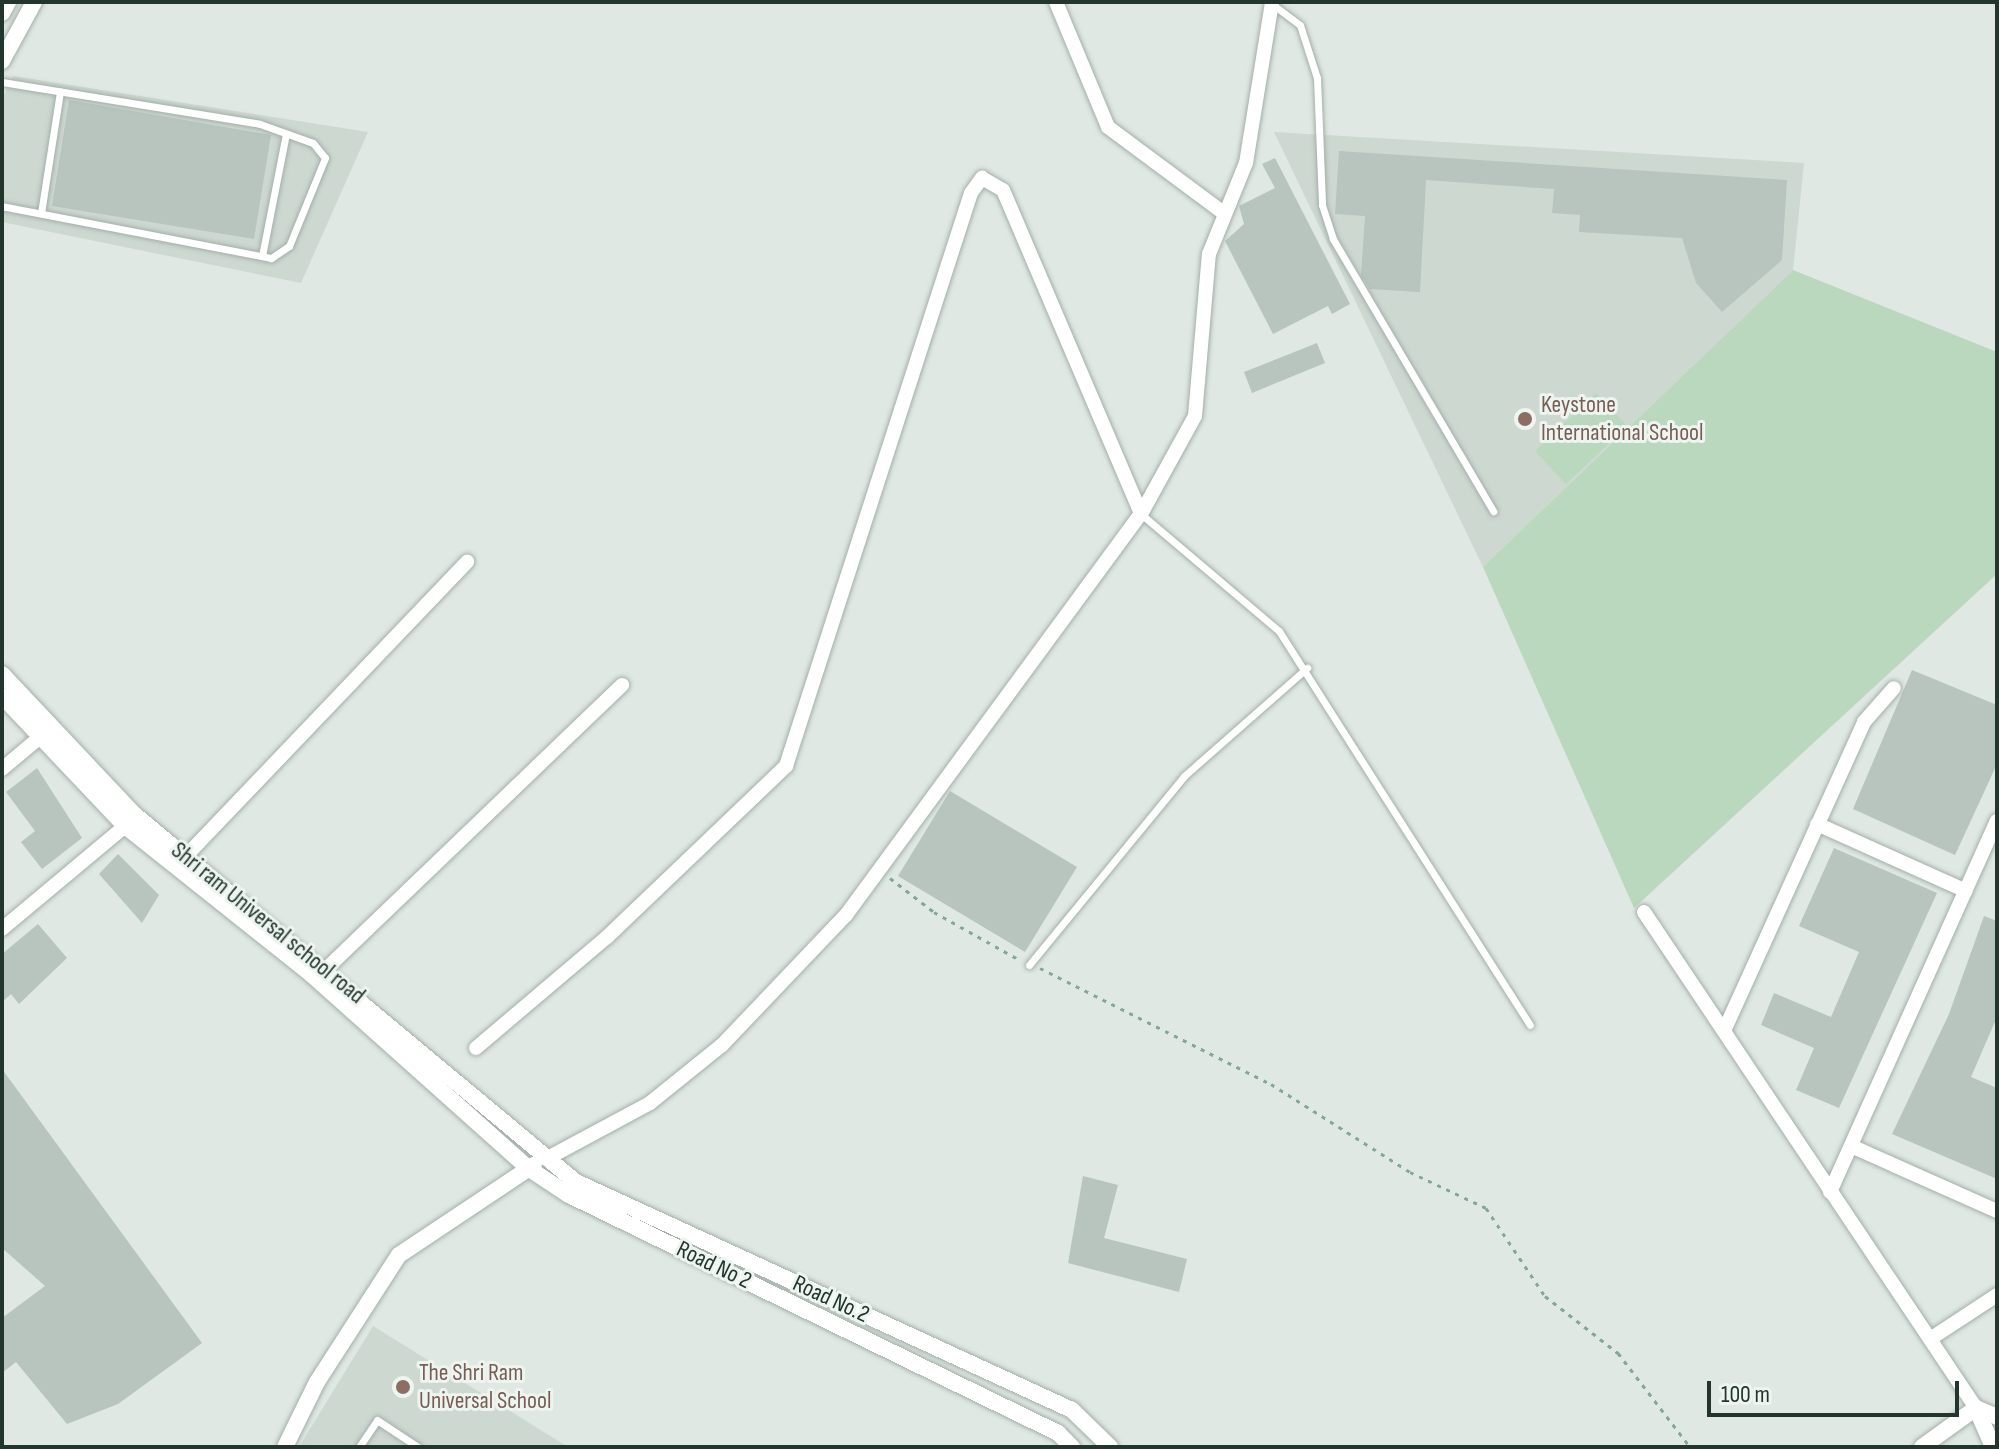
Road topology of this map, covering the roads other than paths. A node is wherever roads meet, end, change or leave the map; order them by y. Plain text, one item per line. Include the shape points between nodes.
1 (8, 2) edge
2 (34, 2) edge
3 (1056, 2) edge
4 (1272, 3) edge
5 (2, 13) edge
6 (2, 61) edge
7 (2, 82) edge
8 (60, 91) junction
9 (286, 134) junction
10 (2, 206) edge
11 (41, 213) junction
12 (1224, 213) junction
13 (262, 256) junction
14 (1493, 511) dead end
15 (1141, 514) junction
16 (467, 562) dead end
17 (1307, 668) junction
18 (2, 674) edge
19 (622, 685) dead end
20 (1894, 688) dead end
21 (2, 696) edge
22 (40, 737) junction
23 (2, 769) edge
24 (1997, 821) edge
25 (1817, 824) junction
26 (125, 826) junction
27 (184, 858) junction
28 (1966, 891) junction
29 (1644, 912) dead end
30 (2, 929) edge
31 (1029, 965) road end
32 (327, 968) junction
33 (1530, 1025) dead end
34 (1724, 1031) junction
35 (476, 1048) dead end
36 (1851, 1146) junction
37 (546, 1159) junction
38 (528, 1168) junction
39 (1830, 1192) junction
40 (1997, 1211) edge
41 (1997, 1295) edge
42 (1930, 1339) junction
43 (1976, 1408) junction
44 (1997, 1417) edge
45 (1989, 1446) edge
46 (285, 1447) edge
47 (359, 1447) edge
48 (418, 1447) edge
49 (1072, 1447) edge
50 (1110, 1447) edge
51 (1922, 1447) edge

1 - 5 street
2 - 6 street
3 - 12 street via 1108,127
4 - 12 street via 1253,131
4 - 14 lane via 1300,25 1317,78 1322,205 1333,239
7 - 8 lane
8 - 9 lane
8 - 11 lane
9 - 13 lane
9 - 13 lane via 313,143 325,158 289,246 281,256
10 - 11 lane
11 - 13 lane
12 - 15 street via 1209,254 1195,416
15 - 17 lane via 1279,631
15 - 35 street via 1003,190 982,178 971,193 786,766 607,937
15 - 37 street via 880,870 722,1045 650,1103
16 - 27 street
17 - 31 lane via 1184,776
17 - 33 lane
18 - 27 street, Shri ram Universal school road
19 - 32 street
20 - 25 street via 1864,722
21 - 22 street, Shri ram Universal school road
22 - 23 street
22 - 26 street, Shri ram Universal school road
24 - 28 street
25 - 28 street
25 - 34 street
26 - 30 street
26 - 38 street, Shri ram Universal school road via 322,983
27 - 32 street, Shri ram Universal school road
28 - 36 street
29 - 34 street
32 - 37 street, Shri ram Universal school road
34 - 39 street
36 - 39 street
36 - 40 street
37 - 38 street
37 - 50 street, Road No.2 via 576,1182 1072,1410
38 - 46 street via 399,1255 317,1382
38 - 49 street, Road No 2 via 569,1195 1058,1433
39 - 42 street
41 - 42 street
42 - 43 street
43 - 44 street
43 - 45 street
43 - 51 street
47 - 48 lane via 377,1420

